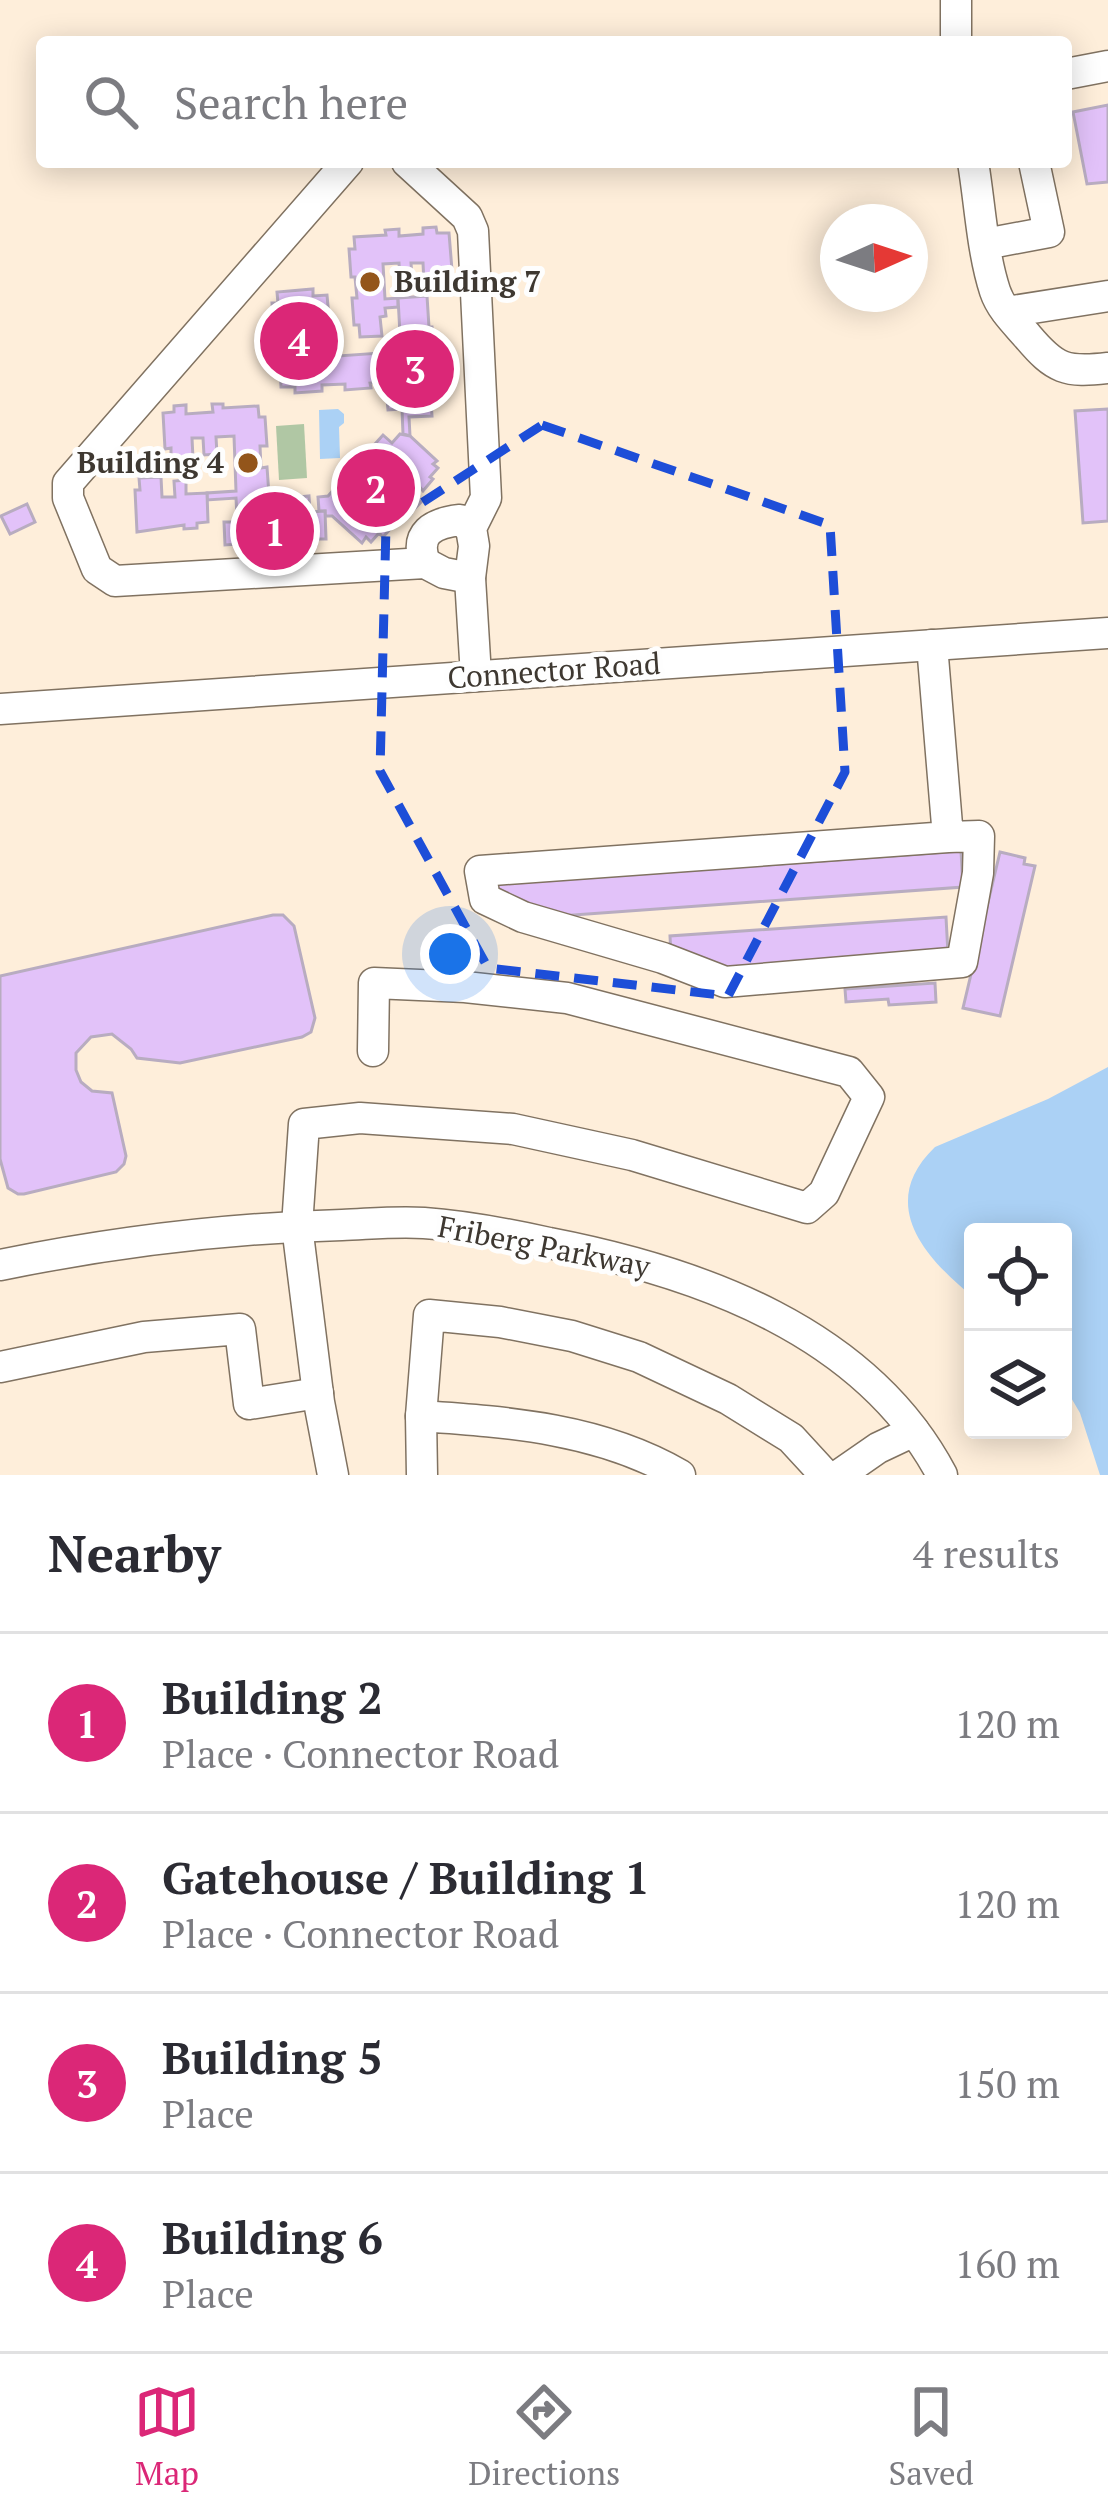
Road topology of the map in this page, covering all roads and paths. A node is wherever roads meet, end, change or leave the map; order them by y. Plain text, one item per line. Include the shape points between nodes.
1 (956, 0) edge
2 (956, 36) edge
3 (1108, 66) edge
4 (1072, 73) edge
5 (343, 168) edge
6 (414, 168) edge
7 (975, 168) edge
8 (1035, 168) edge
9 (985, 244) junction
10 (1108, 296) edge
11 (1007, 312) junction
12 (1108, 368) edge
13 (471, 528) junction
14 (425, 563) junction
15 (470, 578) junction
16 (1108, 633) edge
17 (932, 645) junction
18 (476, 676) junction
19 (0, 709) edge
20 (948, 837) junction
21 (373, 1051) dead end
22 (297, 1226) junction
23 (0, 1264) edge
24 (0, 1367) edge
25 (318, 1393) junction
26 (421, 1416) junction
27 (914, 1431) junction
28 (333, 1475) edge
29 (422, 1475) edge
30 (680, 1475) edge
31 (825, 1475) edge
32 (839, 1475) edge
33 (942, 1475) edge

1 - 2 street
3 - 4 street
5 - 14 street via 68,483 68,498 97,569 115,581
6 - 13 street via 473,231 486,498
7 - 9 street
8 - 9 street via 1048,232
9 - 11 street
10 - 11 street
11 - 12 street via 1050,363
13 - 14 street via 441,522 424,536
13 - 15 street
14 - 15 street
15 - 18 street
16 - 17 street, Connector Road
17 - 18 street, Connector Road
17 - 20 street
18 - 19 street, Connector Road
20 - 20 street via 979,836 962,962 724,982 524,917 485,899 480,871
21 - 22 street via 374,983 465,987 567,998 849,1072 868,1097 824,1193 807,1208 514,1129 360,1118 304,1124
22 - 23 street, Friberg Parkway via 149,1238
22 - 25 street
22 - 27 street, Friberg Parkway via 478,1228 689,1278 809,1334
24 - 25 street via 144,1337 240,1329 249,1404
25 - 28 street
26 - 29 street
26 - 30 street via 589,1436
26 - 31 street via 429,1316 500,1322 639,1357 790,1438
27 - 32 street
27 - 33 street, Friberg Parkway

